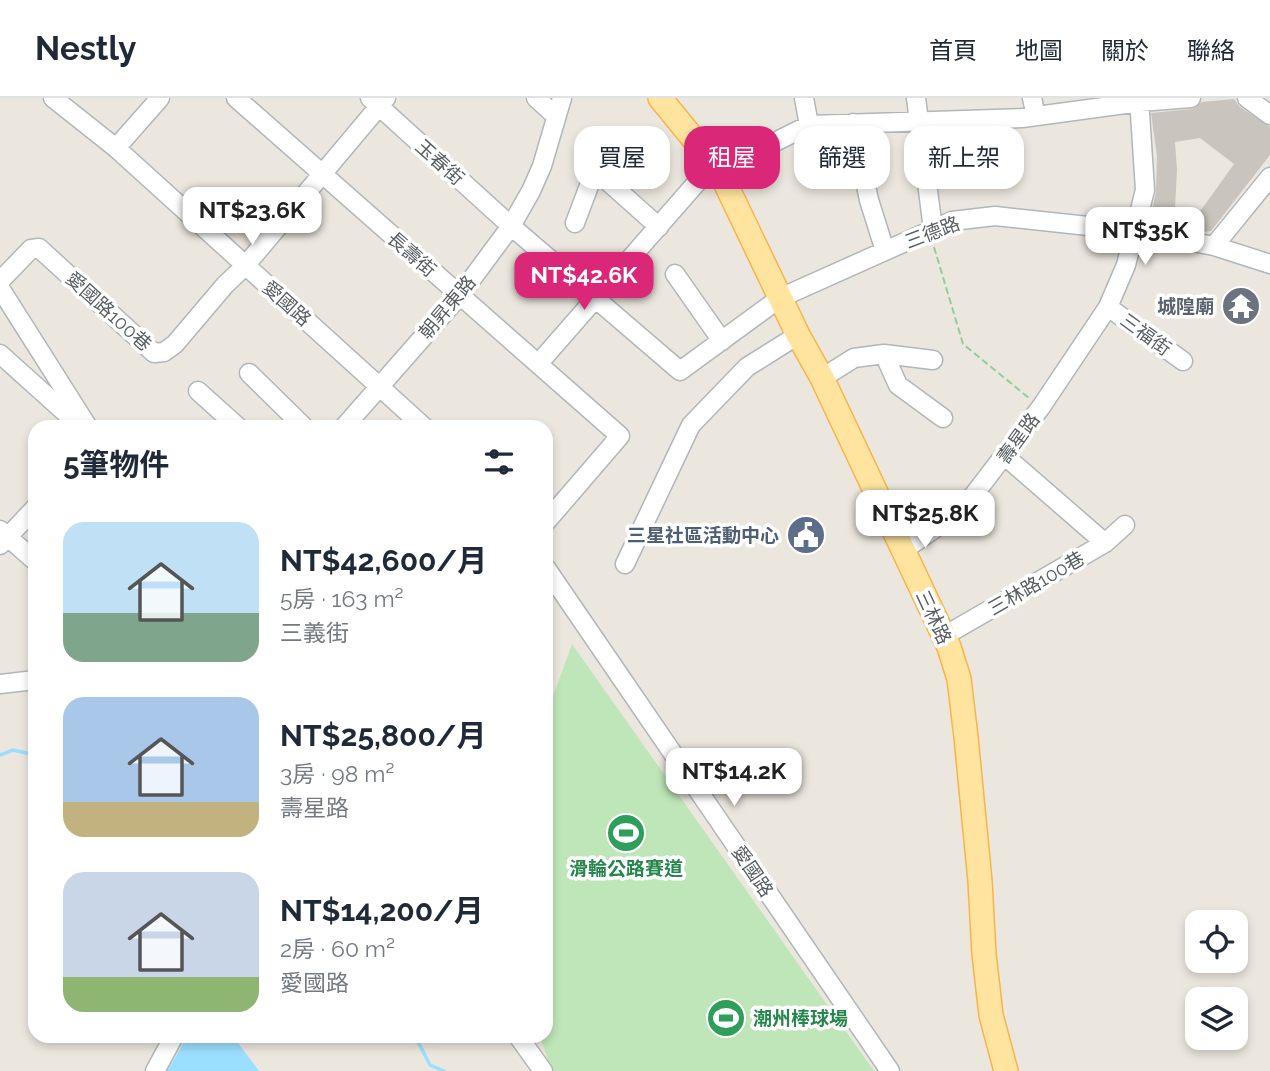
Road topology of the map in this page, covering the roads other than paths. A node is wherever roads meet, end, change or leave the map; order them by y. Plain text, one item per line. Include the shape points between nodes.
1 (53, 98) edge
2 (160, 98) edge
3 (236, 98) edge
4 (536, 98) edge
5 (562, 98) edge
6 (660, 98) edge
7 (804, 98) edge
8 (916, 98) edge
9 (1031, 98) edge
10 (1191, 98) edge
11 (1247, 98) edge
12 (1139, 100) edge
13 (379, 101) edge
14 (1270, 115) edge
15 (556, 116) junction
16 (1036, 116) junction
17 (919, 121) junction
18 (853, 123) junction
19 (809, 125) junction
20 (685, 126) edge
21 (780, 138) edge
22 (116, 148) junction
23 (322, 176) junction
24 (1270, 177) edge
25 (695, 189) edge
26 (727, 189) edge
27 (575, 223) dead end
28 (511, 226) junction
29 (659, 227) junction
30 (933, 229) junction
31 (1135, 231) junction
32 (1214, 246) junction
33 (886, 250) junction
34 (1270, 264) edge
35 (245, 267) junction
36 (675, 274) dead end
37 (0, 282) edge
38 (0, 288) edge
39 (460, 295) junction
40 (597, 298) junction
41 (780, 298) junction
42 (1108, 307) junction
43 (798, 335) junction
44 (722, 341) junction
45 (0, 354) edge
46 (884, 354) junction
47 (933, 360) dead end
48 (1183, 361) dead end
49 (538, 364) junction
50 (680, 371) joint
51 (249, 373) dead end
52 (822, 378) junction
53 (380, 386) junction
54 (198, 391) dead end
55 (943, 418) dead end
56 (74, 420) edge
57 (84, 420) edge
58 (230, 420) edge
59 (296, 420) edge
60 (350, 420) edge
61 (416, 420) edge
62 (1005, 456) junction
63 (28, 514) edge
64 (553, 514) edge
65 (1125, 525) dead end
66 (3, 537) edge
67 (1105, 544) junction
68 (902, 551) junction
69 (28, 556) edge
70 (625, 564) dead end
71 (553, 578) edge
72 (944, 636) junction
73 (28, 681) edge
74 (0, 684) edge
75 (170, 1043) edge
76 (523, 1043) edge
77 (155, 1071) edge
78 (543, 1071) edge
79 (890, 1071) edge
80 (1006, 1071) edge

1 - 22 street, 愛國路
2 - 22 street
3 - 23 street, 長壽街
4 - 15 street
5 - 15 street, 朝昇東路
6 - 20 main road, 三林路
7 - 19 street
8 - 17 street
9 - 16 street
10 - 12 street
11 - 14 street
12 - 16 street
12 - 31 street via 1145,190
13 - 23 street
13 - 28 street, 玉春街
15 - 28 street, 朝昇東路 via 542,166
16 - 17 street
17 - 18 street
17 - 30 street
18 - 19 street
18 - 33 street via 869,200
19 - 21 street
22 - 35 street, 愛國路
23 - 35 street
23 - 39 street, 長壽街
24 - 32 street
25 - 29 street
26 - 41 main road, 三林路
27 - 29 street via 595,170
28 - 39 street, 朝昇東路
28 - 40 street, 玉春街
29 - 40 street
30 - 31 street, 三德路 via 952,221 995,216
30 - 33 street, 三德路
31 - 32 street
31 - 42 street
32 - 34 street
33 - 41 street, 三德路
35 - 37 street, 愛國路100巷 via 175,344 154,353 39,248 31,249
35 - 53 street, 愛國路
36 - 44 street
38 - 57 street
39 - 49 street, 長壽街
39 - 53 street, 朝昇東路
40 - 49 street
40 - 50 street, 玉春街
41 - 43 main road, 三林路
41 - 44 street, 三德路
42 - 48 street, 三福街
42 - 62 street, 壽星路
43 - 52 main road, 三林路
43 - 70 street via 747,367 691,425
44 - 50 street, 三德路
45 - 56 street
46 - 47 street
46 - 52 street via 854,358
46 - 55 street via 898,385
49 - 64 street, 長壽街 via 620,436
51 - 59 street
52 - 68 main road, 三林路
53 - 60 street, 朝昇東路
53 - 61 street, 愛國路
54 - 58 street
62 - 67 street
62 - 68 street, 壽星路 via 963,509
63 - 66 street
65 - 67 street, 三林路100巷
66 - 69 street
67 - 72 street, 三林路100巷
68 - 72 main road, 三林路
71 - 79 street, 愛國路
72 - 80 main road, 三林路 via 959,679 988,990
73 - 74 street
75 - 77 street
76 - 78 street

